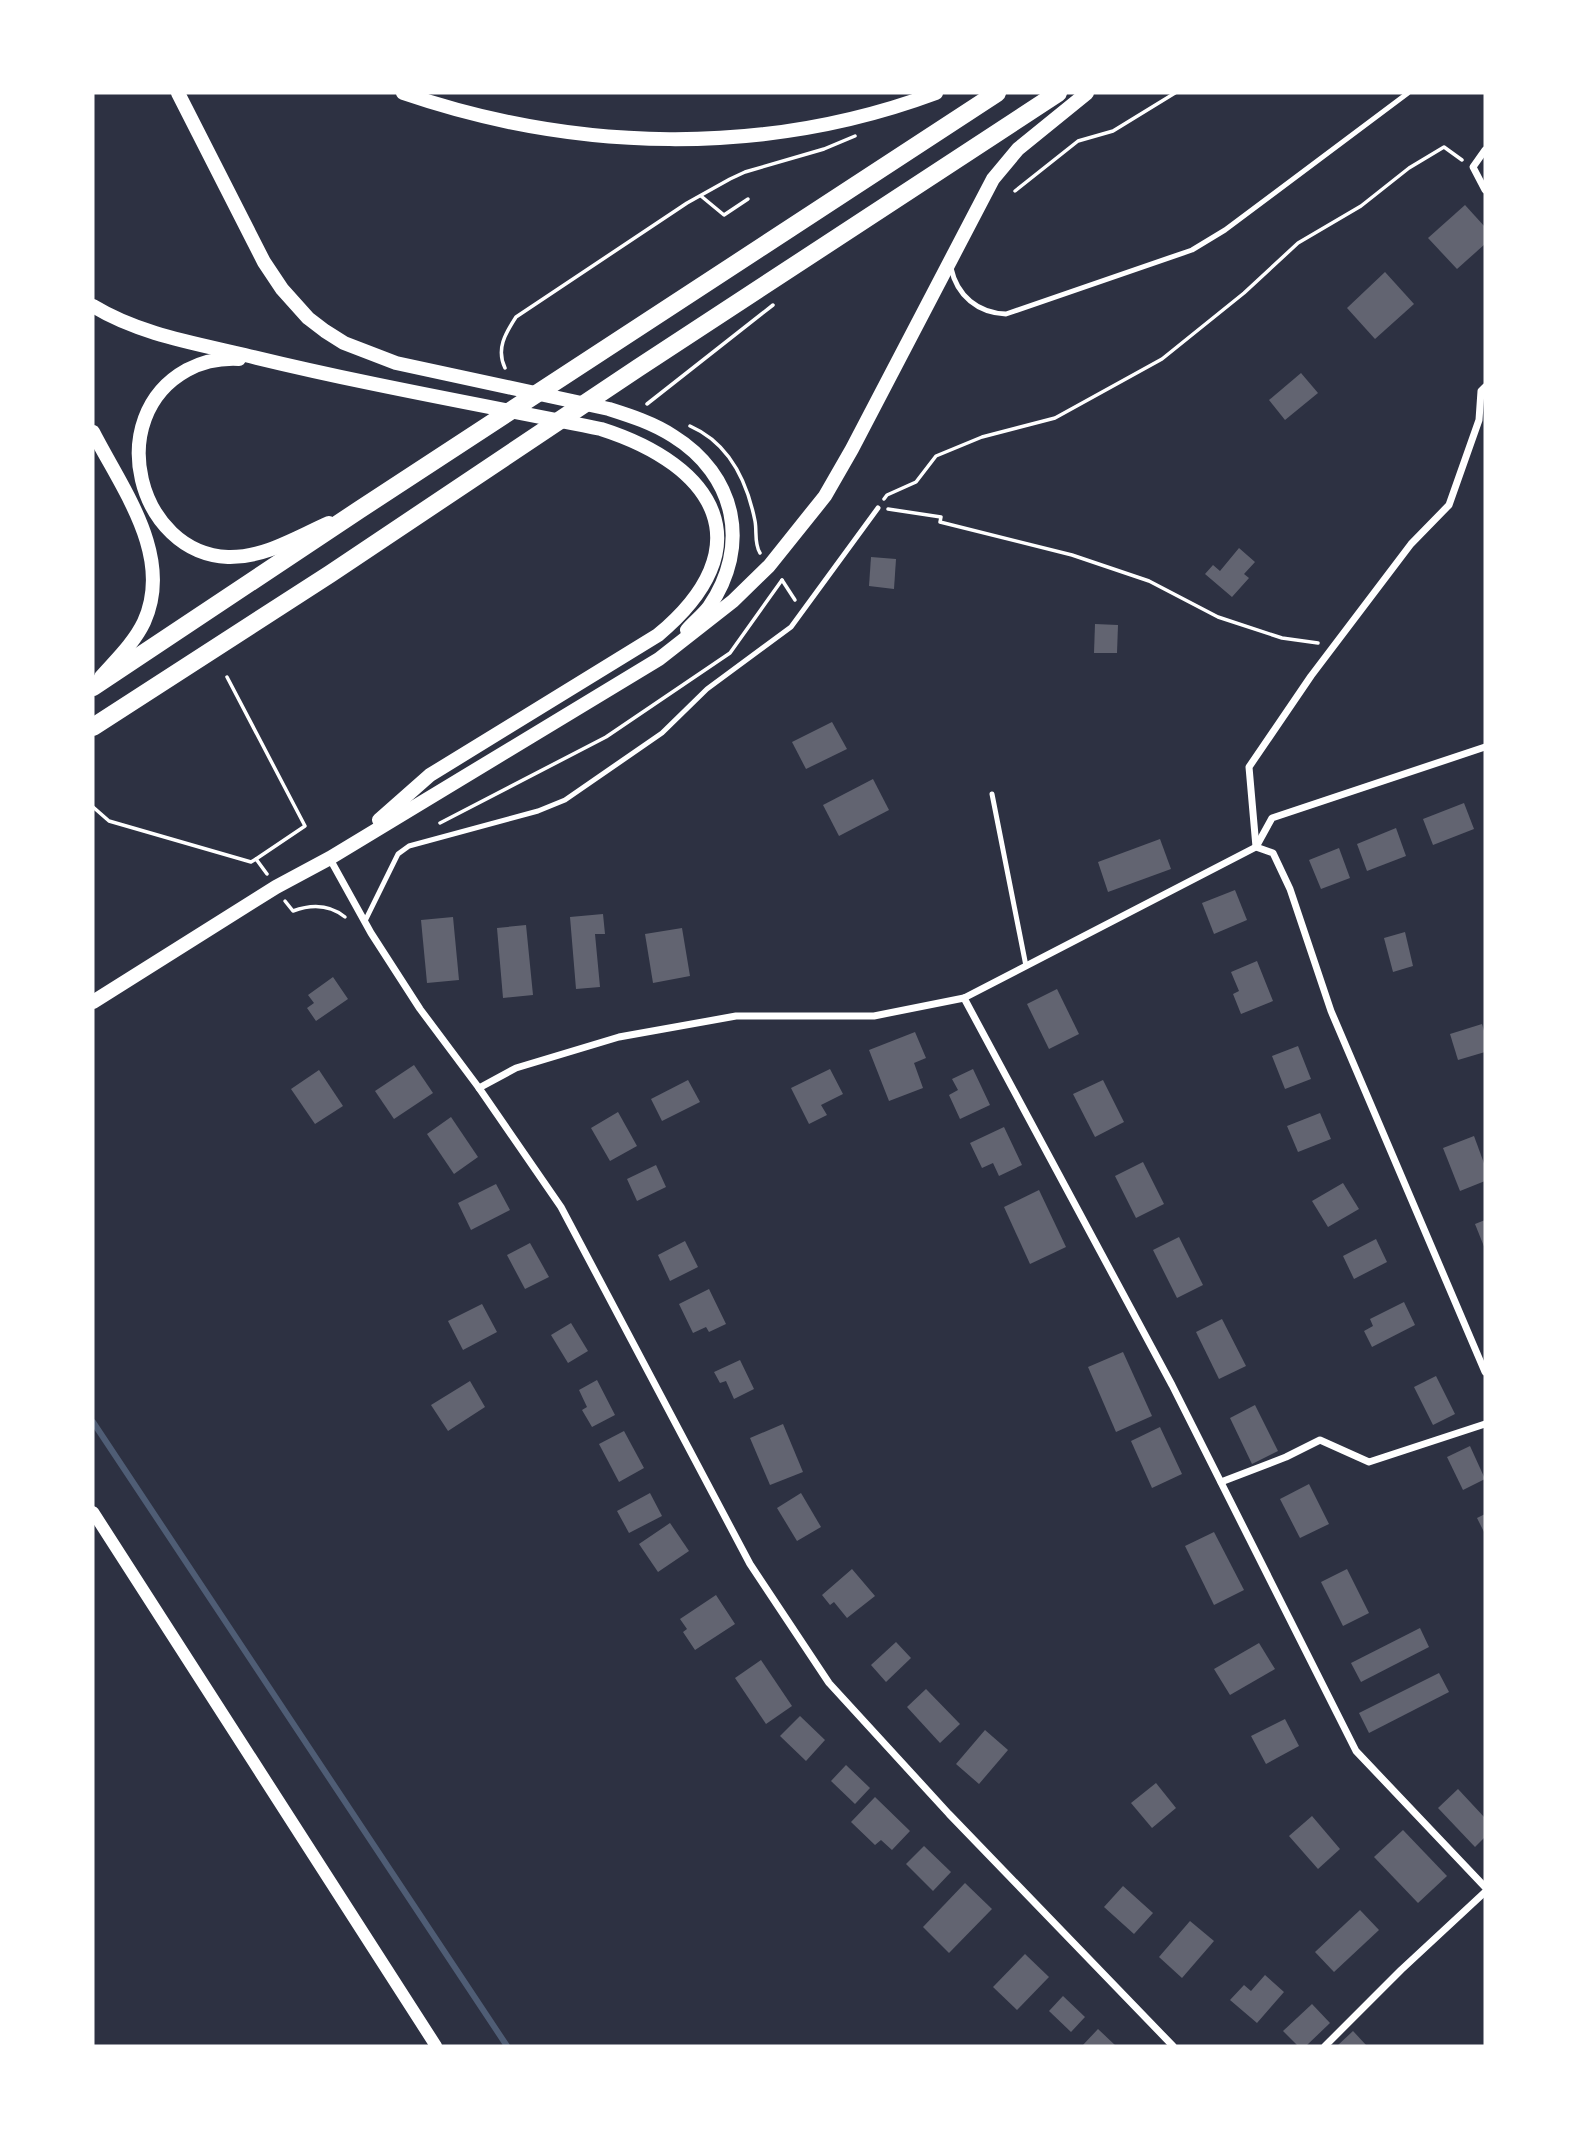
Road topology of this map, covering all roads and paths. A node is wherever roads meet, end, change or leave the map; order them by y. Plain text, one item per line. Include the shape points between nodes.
1 (178, 93) edge
2 (187, 93) edge
3 (403, 93) edge
4 (936, 93) edge
5 (998, 93) edge
6 (1058, 93) edge
7 (1087, 93) edge
8 (1175, 93) edge
9 (1408, 93) edge
10 (866, 132) dead end
11 (1485, 150) edge
12 (216, 164) junction
13 (1472, 167) junction
14 (1485, 190) edge
15 (1015, 191) dead end
16 (701, 196) junction
17 (748, 199) dead end
18 (950, 262) junction
19 (777, 302) dead end
20 (93, 306) edge
21 (272, 362) junction
22 (505, 370) dead end
23 (1485, 387) edge
24 (638, 410) dead end
25 (93, 432) edge
26 (878, 508) junction
27 (359, 510) junction
28 (802, 612) junction
29 (1334, 646) junction
30 (659, 659) junction
31 (226, 677) dead end
32 (93, 687) edge
33 (93, 727) edge
34 (1485, 747) edge
35 (992, 794) dead end
36 (93, 807) edge
37 (439, 823) dead end
38 (349, 846) junction
39 (1256, 847) junction
40 (330, 858) junction
41 (256, 859) junction
42 (276, 887) junction
43 (365, 921) junction
44 (350, 923) dead end
45 (1026, 966) junction
46 (964, 998) junction
47 (93, 1002) edge
48 (479, 1088) junction
49 (1485, 1372) edge
50 (1485, 1424) edge
51 (1221, 1482) junction
52 (93, 1512) edge
53 (1485, 1886) edge
54 (1485, 1892) edge
55 (436, 2046) edge
56 (1173, 2046) edge
57 (1325, 2046) edge

1 - 12 main road
2 - 12 main road
3 - 4 main road via 492,120 597,136 693,141 832,124
5 - 27 main road
6 - 33 main road
7 - 18 main road via 1018,149 993,179
8 - 15 path via 1112,131 1078,141
9 - 18 lane via 1192,250 1006,314 981,310 969,301 954,281
10 - 16 path via 745,172
11 - 13 street
12 - 30 main road via 264,262 282,289 325,331 396,363 636,418 675,437 709,466 732,514 726,574 707,609
13 - 14 street
13 - 26 path via 1444,147 1361,206 1298,243 1162,359 1055,418 982,437 936,456 916,482 887,495
16 - 17 path via 724,215
16 - 22 path via 516,317 503,337 500,358
18 - 30 main road via 852,449 811,516 733,601
19 - 24 path
20 - 21 main road via 128,324
21 - 27 main road via 209,360 174,378 153,400 140,429 138,447 145,486 158,516 196,549 229,557 265,552
21 - 38 main road via 626,437 666,457 695,482 712,510 716,528 711,570 681,617 430,775
23 - 29 street via 1479,420 1449,505 1411,544
25 - 32 main road via 143,528 153,569 144,622
26 - 28 lane
26 - 29 path via 934,515 941,517 940,522 1072,555 1149,581 1218,617 1282,638
27 - 32 main road
28 - 37 path via 782,580 730,653 606,737
28 - 43 lane via 791,627 707,690 662,733 565,800 409,846 398,855
29 - 39 street via 1249,767
30 - 38 main road
31 - 41 path via 305,826
34 - 39 street via 1272,818
35 - 45 lane
36 - 41 path via 109,821 250,862
38 - 40 main road
39 - 45 street
39 - 49 street via 1273,853 1290,889 1331,1011
40 - 42 main road
40 - 43 street
41 - 42 path
42 - 44 path via 293,911 310,906 330,908
42 - 47 main road
43 - 48 street
45 - 46 street
46 - 48 street via 874,1016 736,1016 619,1037 516,1068
46 - 51 street
48 - 56 street via 561,1207 750,1564 829,1683
50 - 51 street via 1369,1462 1315,1440 1286,1457
51 - 53 street via 1356,1751
52 - 55 street
54 - 57 street

